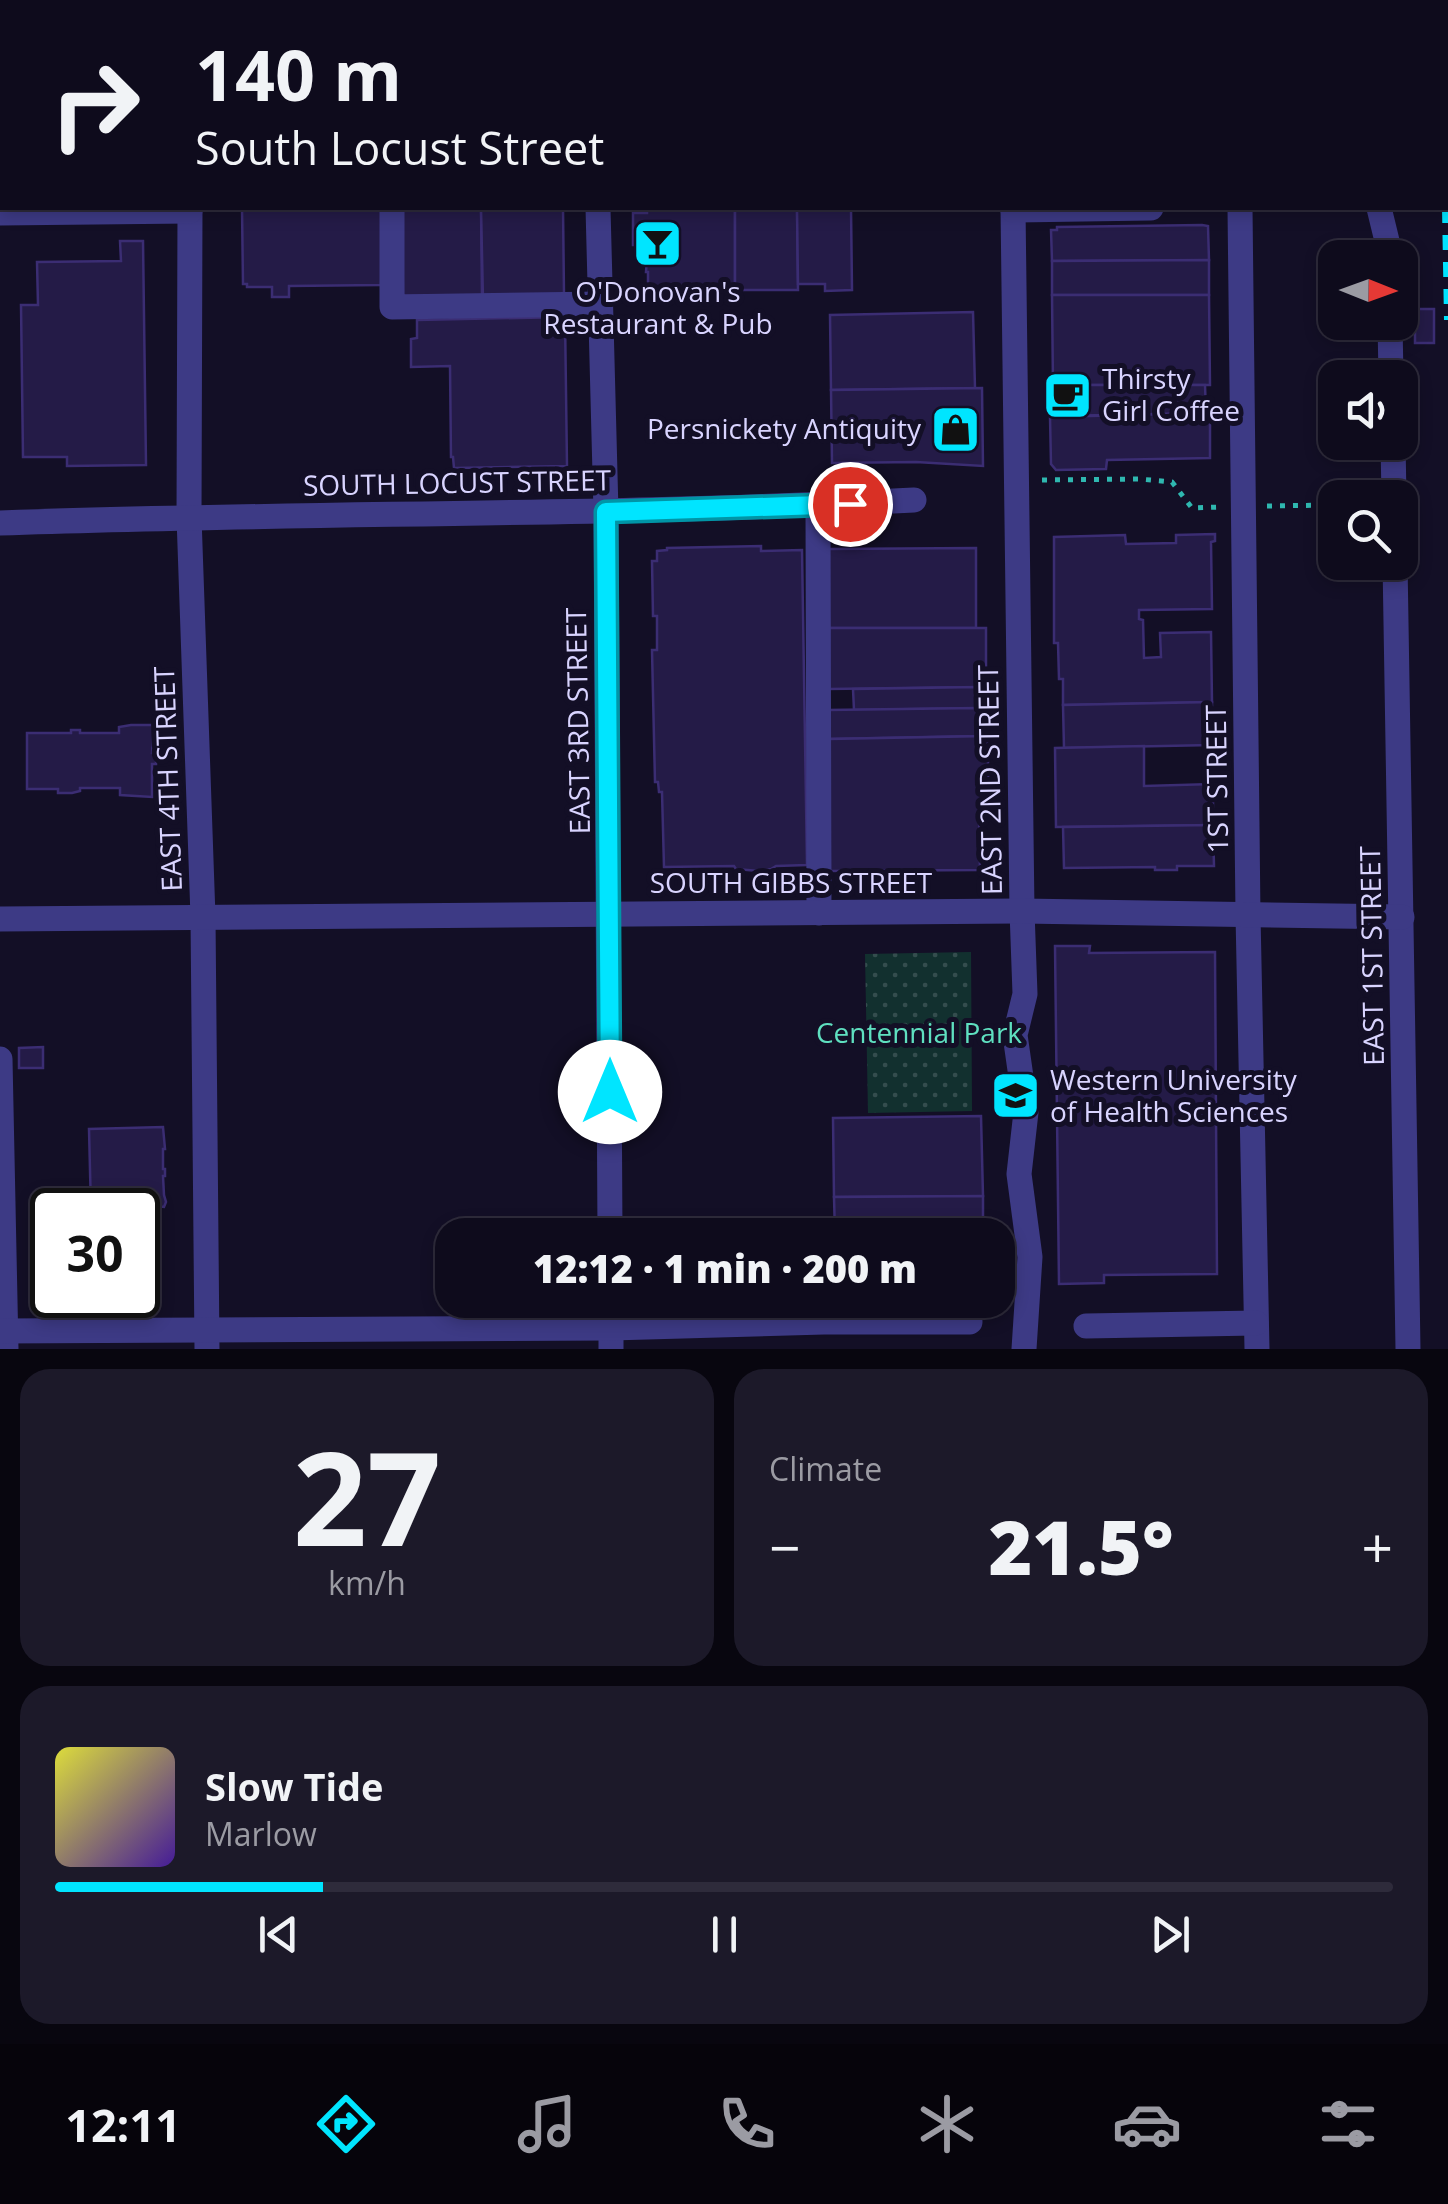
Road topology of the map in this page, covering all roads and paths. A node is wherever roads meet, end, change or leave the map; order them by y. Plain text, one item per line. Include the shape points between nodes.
1 (127, 210) edge
2 (190, 210) edge
3 (392, 210) edge
4 (598, 210) edge
5 (1013, 210) edge
6 (1240, 210) edge
7 (1380, 210) edge
8 (0, 212) edge
9 (1387, 240) edge
10 (601, 304) junction
11 (1042, 480) dead end
12 (914, 500) dead end
13 (818, 505) junction
14 (1318, 505) edge
15 (1243, 506) junction
16 (606, 512) junction
17 (189, 517) junction
18 (0, 523) edge
19 (1396, 580) edge
20 (1022, 911) junction
21 (819, 912) junction
22 (610, 914) junction
23 (1248, 915) junction
24 (203, 917) junction
25 (1402, 917) junction
26 (0, 919) edge
27 (0, 1059) edge
28 (610, 1218) edge
29 (970, 1322) dead end
30 (1256, 1322) junction
31 (1086, 1326) dead end
32 (4, 1337) edge
33 (207, 1339) edge
34 (611, 1339) edge
35 (1024, 1349) edge
36 (1257, 1349) edge
37 (1408, 1349) edge

1 - 8 street
2 - 17 street, EAST 4TH STREET
3 - 10 street via 392,306
4 - 10 street, EAST 3RD STREET
5 - 20 street, EAST 2ND STREET
6 - 15 street, 1ST STREET
7 - 9 street
10 - 16 street, EAST 3RD STREET
11 - 15 path via 1172,482 1192,508
12 - 13 street, SOUTH LOCUST STREET
13 - 16 street, SOUTH LOCUST STREET
13 - 21 street
14 - 15 path
15 - 23 street, 1ST STREET
16 - 17 street, SOUTH LOCUST STREET
16 - 22 street, EAST 3RD STREET
17 - 18 street, SOUTH LOCUST STREET
17 - 24 street, EAST 4TH STREET
19 - 25 street, EAST 1ST STREET
20 - 21 street, SOUTH GIBBS STREET
20 - 23 street, SOUTH GIBBS STREET
20 - 35 street, EAST 2ND STREET via 1025,994 1015,1035 1026,1112 1019,1174 1030,1257
21 - 22 street, SOUTH GIBBS STREET
22 - 24 street, SOUTH GIBBS STREET
22 - 28 street, EAST 3RD STREET
23 - 25 street, SOUTH GIBBS STREET
23 - 30 street, 1ST STREET
24 - 26 street, SOUTH GIBBS STREET
24 - 33 street, EAST 4TH STREET
25 - 37 street, EAST 1ST STREET
27 - 32 street
29 - 34 street via 824,1322
30 - 31 street
30 - 36 street, 1ST STREET
32 - 33 street
33 - 34 street

